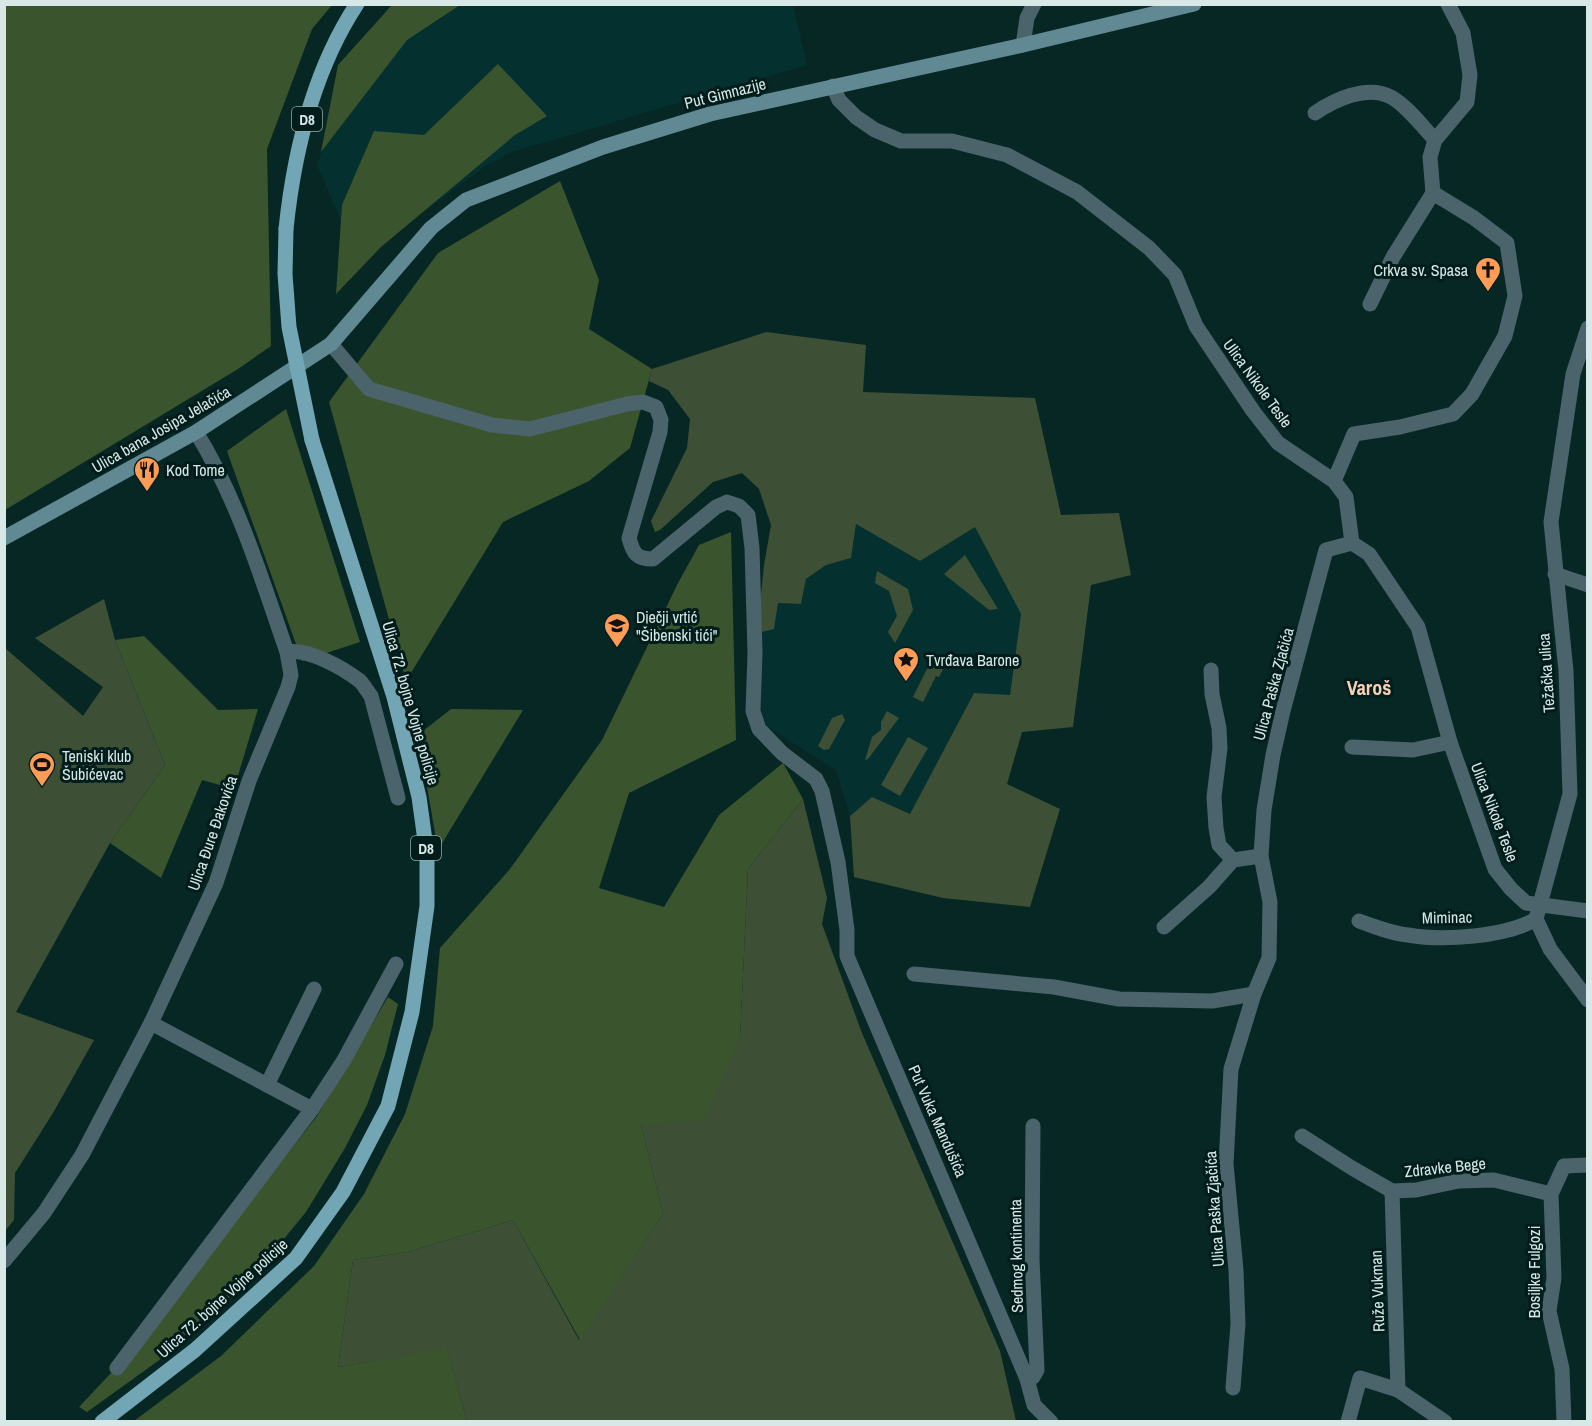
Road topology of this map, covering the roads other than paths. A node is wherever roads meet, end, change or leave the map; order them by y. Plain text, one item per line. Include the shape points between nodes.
1 (357, 4) edge
2 (1034, 4) edge
3 (1194, 4) edge
4 (1448, 4) edge
5 (1023, 45) junction
6 (833, 86) junction
7 (1315, 113) dead end
8 (1435, 140) junction
9 (1433, 193) junction
10 (1370, 304) dead end
11 (1587, 328) edge
12 (331, 344) junction
13 (196, 432) junction
14 (1334, 482) junction
15 (4, 538) edge
16 (1352, 543) junction
17 (1555, 574) junction
18 (1587, 585) edge
19 (287, 652) junction
20 (1210, 670) dead end
21 (1450, 742) junction
22 (1352, 747) dead end
23 (398, 798) dead end
24 (1261, 856) junction
25 (1233, 860) junction
26 (1587, 911) edge
27 (1538, 912) junction
28 (1359, 921) dead end
29 (1164, 927) dead end
30 (396, 964) dead end
31 (914, 974) dead end
32 (314, 989) dead end
33 (1254, 994) junction
34 (1587, 1000) edge
35 (151, 1023) junction
36 (267, 1085) junction
37 (312, 1109) junction
38 (1033, 1126) dead end
39 (1302, 1136) dead end
40 (1587, 1165) edge
41 (1392, 1191) junction
42 (1551, 1194) junction
43 (4, 1261) edge
44 (117, 1368) dead end
45 (1027, 1379) junction
46 (1233, 1388) dead end
47 (1398, 1390) junction
48 (1034, 1405) junction
49 (102, 1422) edge
50 (1036, 1422) edge
51 (1051, 1422) edge
52 (1348, 1422) edge
53 (1445, 1422) edge
54 (1564, 1422) edge

1 - 49 main road, Ulica 72. bojne Vojne policije / D8, bridge via 329,56 300,143 286,229 285,274 289,327 312,440 394,698 419,797 427,855 427,906 412,1012 388,1106 343,1192 296,1258 195,1350
2 - 5 street via 1027,18
3 - 5 street, Put Gimnazije
4 - 8 street via 1463,33 1470,75 1467,102
5 - 6 street, Put Gimnazije
6 - 12 street, Put Gimnazije via 710,114 603,147 466,200 431,228
6 - 14 street, Ulica Nikole Tesle via 839,100 875,130 901,141 952,141 1007,155 1077,192 1149,248 1175,275 1196,326 1253,411 1278,442
7 - 8 street via 1344,97 1382,94 1391,97
8 - 9 street via 1430,157
9 - 10 street via 1393,257
9 - 14 street via 1507,243 1515,296 1504,336 1472,394 1453,414 1354,434
11 - 17 street, Težačka ulica via 1573,374 1551,522
12 - 13 street, Ulica bana Josipa Jelačića
12 - 45 street, Put Vuka Mandušića via 369,388 492,425 530,429 627,404 643,402 656,407 660,432 628,538 633,552 643,559 653,559 727,502 748,515 755,653 753,711 759,729 816,779 822,791 838,862 847,956
13 - 15 street, Ulica bana Josipa Jelačića
13 - 19 street, Ulica Đure Đakovića via 237,509
14 - 16 street, Ulica Nikole Tesle via 1346,497
16 - 21 street, Ulica Nikole Tesle via 1369,554 1418,627
16 - 24 street, Ulica Paška Zjačića via 1326,550 1273,755
17 - 18 street
17 - 27 street, Težačka ulica via 1566,671 1570,794
19 - 23 street via 305,652 362,683 371,696
19 - 35 street, Ulica Đure Đakovića via 291,675 288,687 249,781 216,883
20 - 25 street via 1220,748 1214,797 1216,828 1219,845
21 - 22 street via 1413,750
21 - 27 street, Ulica Nikole Tesle via 1495,869
24 - 25 street
24 - 33 street, Ulica Paška Zjačića via 1270,902 1269,958
25 - 29 street
26 - 27 street, Miminac
27 - 28 street, Miminac via 1504,930 1468,937 1410,936
27 - 34 street via 1550,949
30 - 37 street via 344,1060
31 - 33 street via 1054,987 1119,999 1212,1001
32 - 36 street
33 - 46 street, Ulica Paška Zjačića via 1231,1069 1226,1164 1238,1324
35 - 36 street
35 - 43 street, Ulica Đure Đakovića via 82,1155 44,1213
36 - 37 street
37 - 44 street
38 - 45 street, Sedmog kontinenta via 1032,1259 1037,1370
39 - 41 street, Zdravke Bege
40 - 42 street via 1564,1166
41 - 42 street, Zdravke Bege via 1494,1180
41 - 47 street, Ruže Vukman
42 - 54 street, Bosiljke Fulgozi via 1554,1278 1549,1311 1562,1368
45 - 48 street, Put Vuka Mandušića
47 - 52 street via 1360,1378
47 - 53 street
48 - 50 street
48 - 51 street, Put Vuka Mandušića

